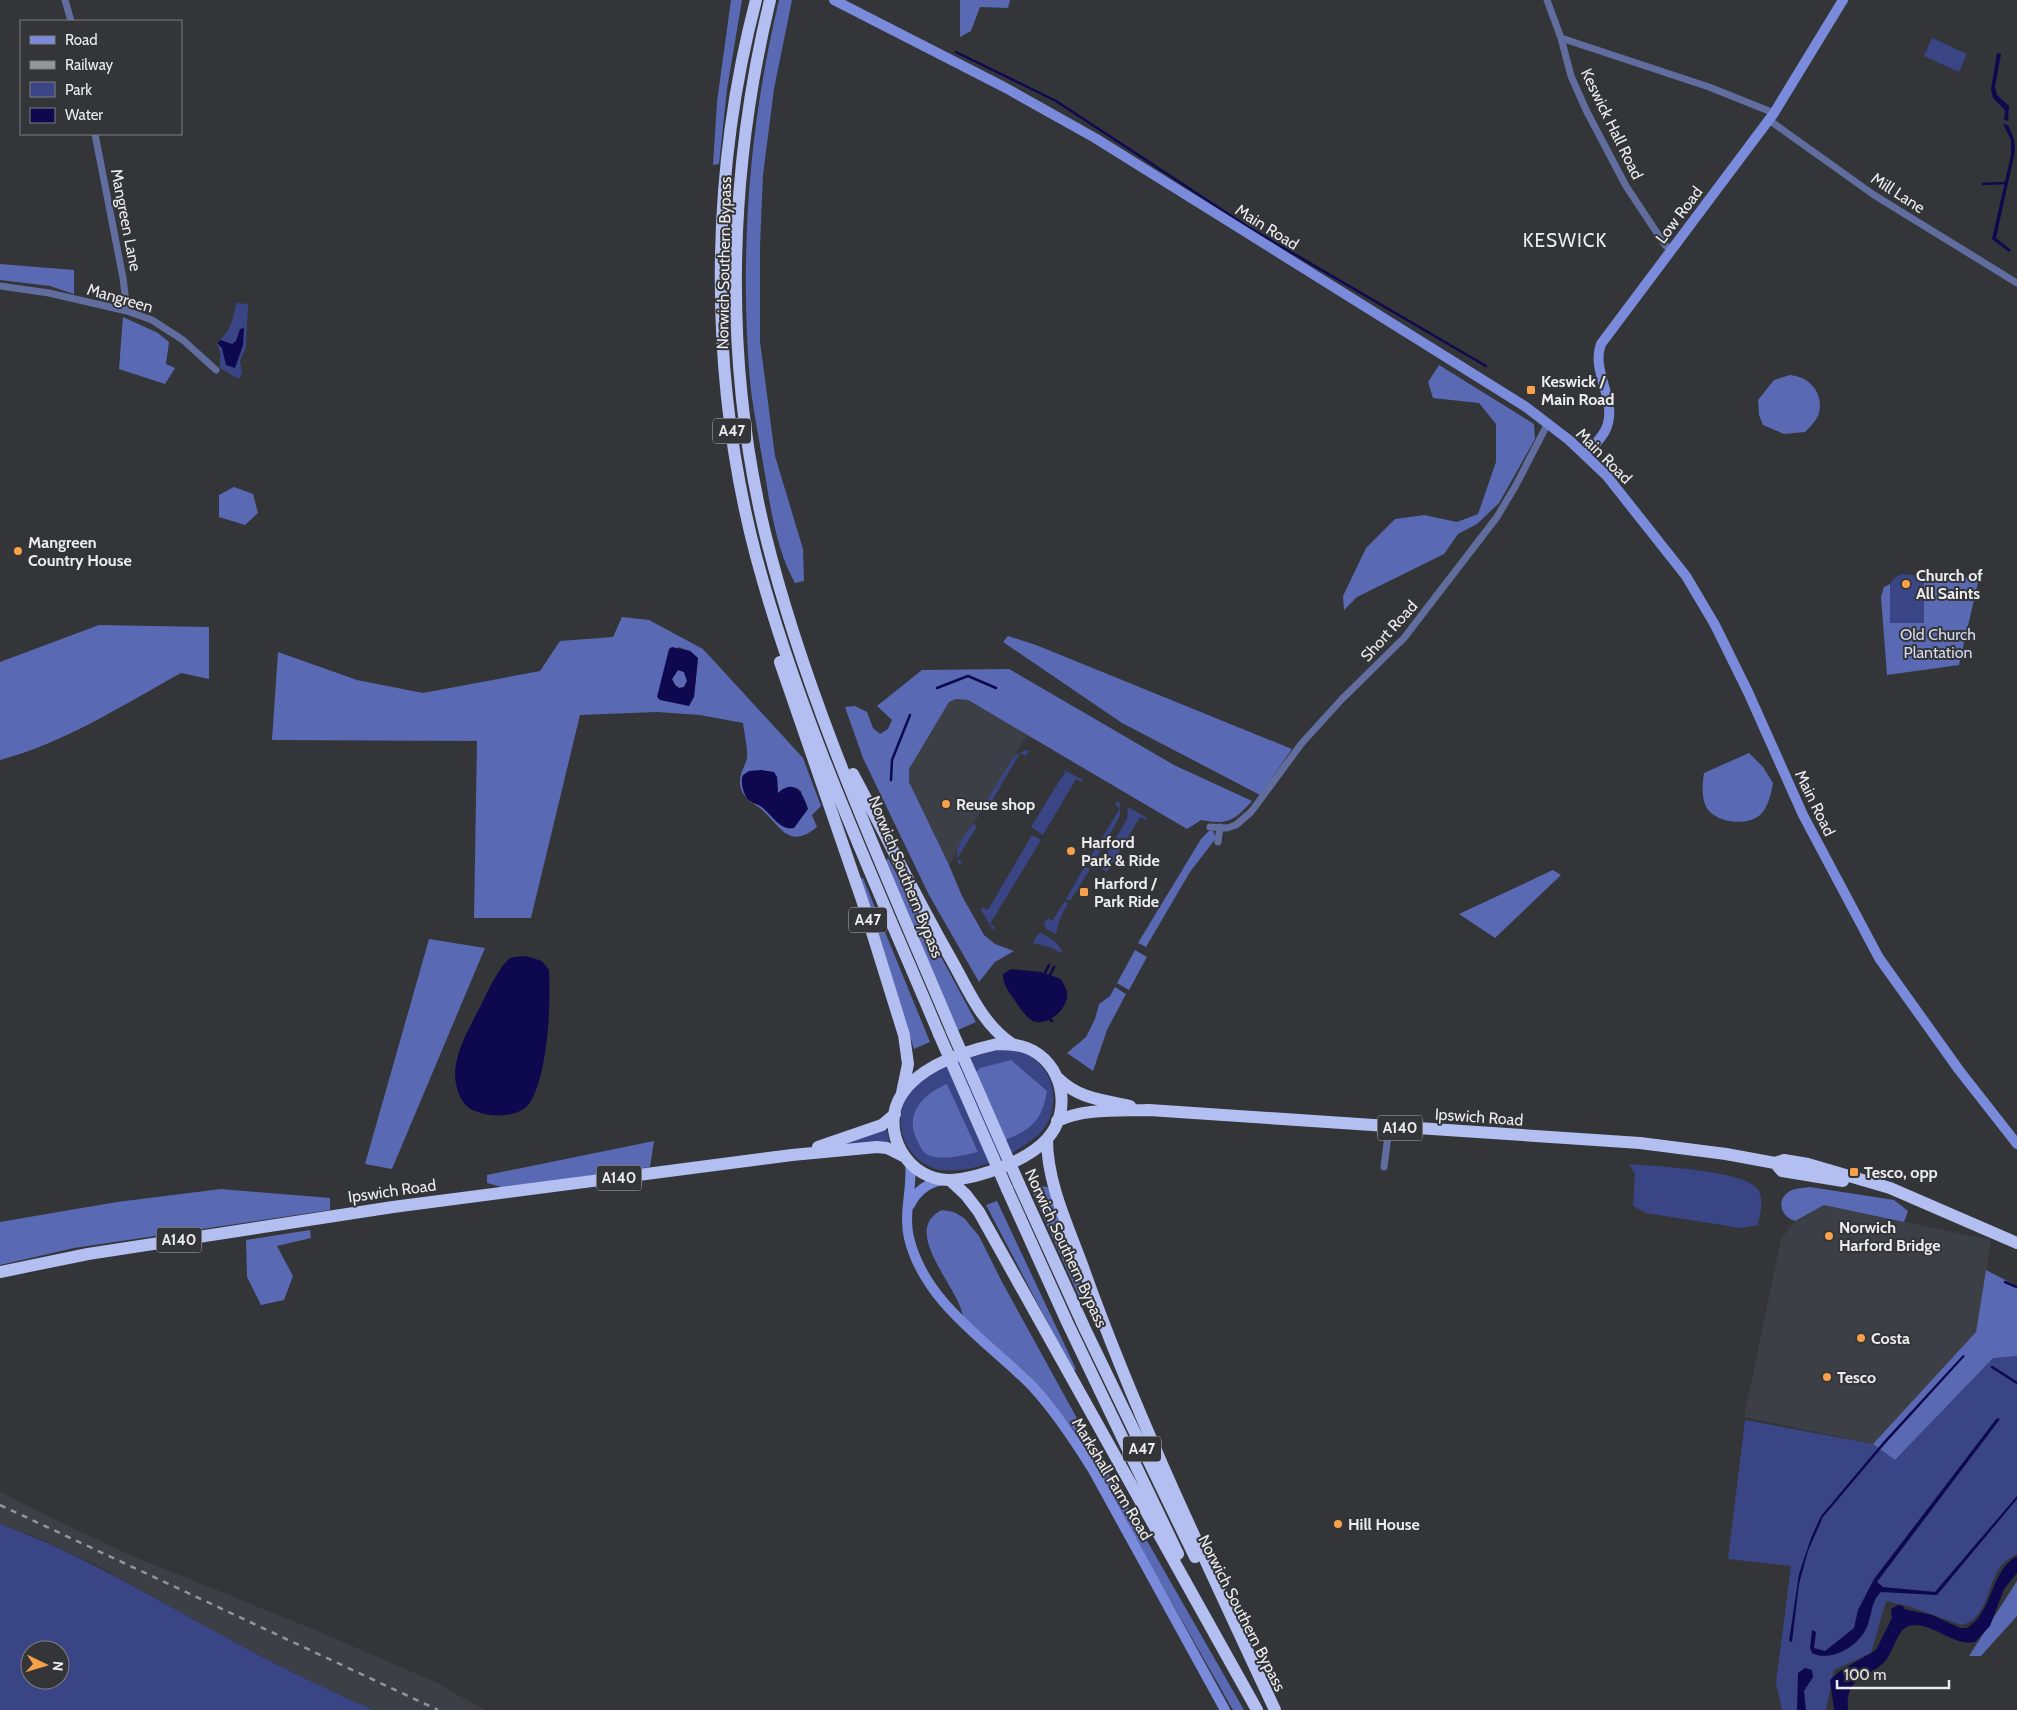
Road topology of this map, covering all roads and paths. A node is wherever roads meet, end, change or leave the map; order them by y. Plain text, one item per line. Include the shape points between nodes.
1 (65, 0) edge
2 (756, 0) edge
3 (770, 0) edge
4 (834, 0) edge
5 (1546, 0) edge
6 (1843, 0) edge
7 (71, 20) edge
8 (1561, 38) junction
9 (1772, 116) junction
10 (95, 135) edge
11 (1671, 250) junction
12 (2017, 283) edge
13 (0, 286) edge
14 (127, 311) junction
15 (216, 370) dead end
16 (1548, 423) junction
17 (1586, 455) junction
18 (736, 457) junction
19 (777, 578) junction
20 (1210, 827) dead end
21 (1220, 828) junction
22 (1218, 842) dead end
23 (1012, 1044) junction
24 (1059, 1079) junction
25 (902, 1093) junction
26 (1149, 1110) junction
27 (895, 1114) junction
28 (1057, 1122) junction
29 (1389, 1128) junction
30 (1047, 1139) junction
31 (2017, 1144) edge
32 (792, 1155) junction
33 (908, 1160) junction
34 (1384, 1167) dead end
35 (947, 1180) junction
36 (1013, 1186) junction
37 (908, 1208) junction
38 (2017, 1243) edge
39 (0, 1272) edge
40 (1224, 1710) edge
41 (1257, 1710) edge
42 (1274, 1710) edge

1 - 7 street
2 - 18 highway, Norwich Southern Bypass / A47 via 731,127 723,239 724,353
3 - 19 highway, Norwich Southern Bypass / A47 via 753,80 742,161 736,300 743,407 755,484
4 - 16 main road, Main Road via 1004,87 1095,138
5 - 8 street, Keswick Hall Road
6 - 9 main road, Low Road
8 - 9 street, Mill Lane via 1700,84
8 - 11 street, Keswick Hall Road via 1571,76 1586,110 1626,186
9 - 11 main road, Low Road
9 - 12 street, Mill Lane via 1874,195
10 - 14 street, Mangreen Lane
11 - 17 main road, Low Road via 1601,344 1598,357 1608,400 1608,422
13 - 14 street, Mangreen via 49,292
14 - 15 street, Mangreen via 152,320 183,340
16 - 17 main road, Main Road
16 - 21 street, Short Road via 1497,517 1404,638 1302,743 1251,812 1236,825
17 - 31 main road, Main Road via 1686,576 1748,692 1803,815 1879,958
18 - 25 highway, A47 via 744,529 763,611 862,900 904,1035 908,1064
18 - 36 highway, Norwich Southern Bypass / A47, bridge via 756,554 778,631 832,775 939,1034
19 - 23 highway, A47 via 830,722 852,771 909,884 980,1011 999,1035
19 - 36 highway, Norwich Southern Bypass / A47, bridge via 798,647 848,781
20 - 21 street, Short Road
21 - 22 street
23 - 24 highway via 1038,1053
23 - 25 highway via 990,1046 955,1056 937,1065
24 - 26 highway, Ipswich Road / A140 via 1080,1095
24 - 28 highway via 1062,1102
25 - 27 highway
26 - 28 highway, Ipswich Road / A140 via 1089,1112
26 - 29 highway, Ipswich Road / A140
27 - 32 highway, Ipswich Road / A140 via 882,1125
27 - 33 highway via 895,1138
28 - 30 highway
29 - 34 street
29 - 38 highway, Ipswich Road / A140 via 1640,1143 1775,1163 1782,1171 1890,1188
30 - 35 highway via 1026,1155 1000,1168 976,1176
30 - 42 highway, A47 via 1050,1172 1112,1347 1155,1450
32 - 33 highway, Ipswich Road / A140 via 877,1146 888,1148
32 - 39 highway, Ipswich Road / A140 via 376,1210 88,1254
33 - 35 highway via 922,1173
33 - 37 main road, Markshall Farm Road
35 - 37 main road via 922,1189
35 - 41 highway, A47 via 966,1194 979,1212
36 - 41 highway, Norwich Southern Bypass / A47 via 1130,1454
36 - 42 highway, Norwich Southern Bypass / A47
37 - 40 main road, Markshall Farm Road via 909,1238 932,1286 958,1318 1034,1388 1069,1433 1093,1470

